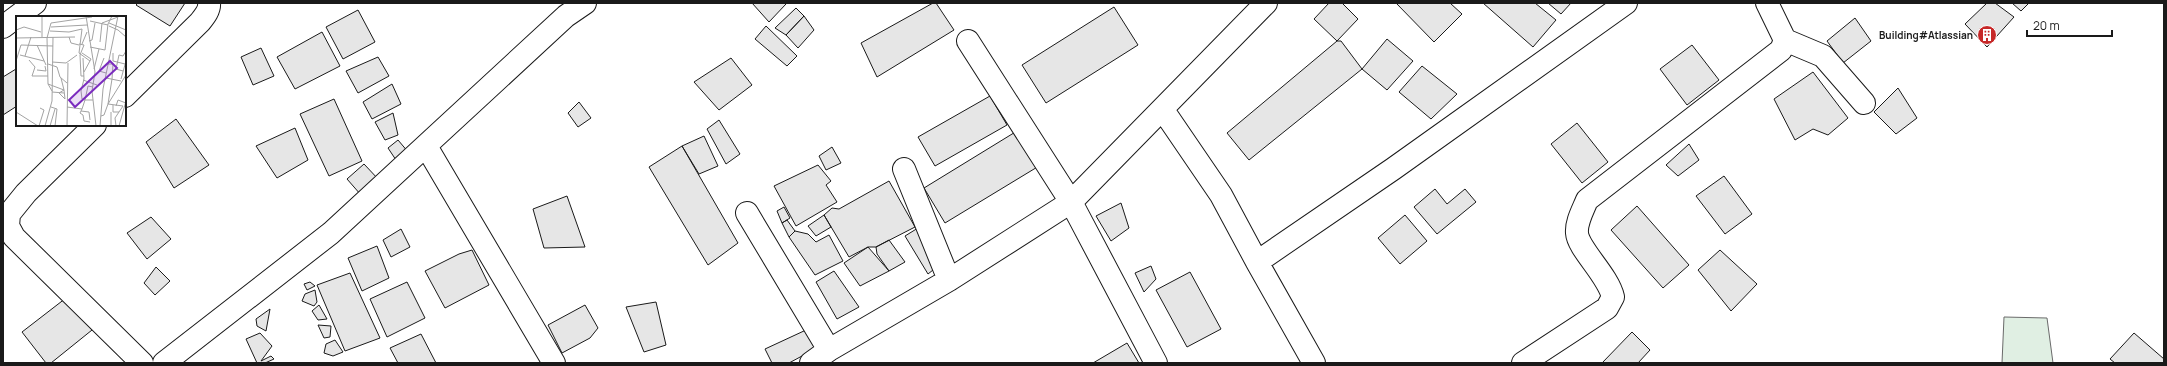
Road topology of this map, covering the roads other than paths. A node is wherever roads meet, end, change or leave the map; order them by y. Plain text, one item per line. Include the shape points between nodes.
1 (36, 3) edge
2 (209, 3) edge
3 (585, 3) edge
4 (1266, 3) edge
5 (1626, 3) edge
6 (1767, 3) edge
7 (561, 9) edge
8 (18, 16) edge
9 (16, 18) edge
10 (3, 27) edge
11 (1784, 40) junction
12 (968, 41) dead end
13 (126, 95) edge
14 (1864, 103) dead end
15 (1163, 110) junction
16 (94, 126) edge
17 (426, 146) junction
18 (904, 169) dead end
19 (1071, 202) junction
20 (747, 213) dead end
21 (1257, 262) junction
22 (949, 280) junction
23 (829, 350) junction
24 (142, 363) edge
25 (164, 363) edge
26 (554, 363) edge
27 (811, 363) edge
28 (1156, 363) edge
29 (1314, 363) edge
30 (1523, 363) edge

1 - 8 street
2 - 13 street via 210,6 200,22
3 - 7 street
4 - 15 street
5 - 21 street via 1393,169
6 - 11 street
7 - 17 street
9 - 10 street
11 - 14 street via 1823,56
11 - 30 street via 1781,50 1765,64 1587,200 1578,224 1578,238 1610,287 1613,297 1607,308
12 - 19 street
15 - 19 street
15 - 21 street via 1217,188
16 - 24 street via 26,193 9,214 8,226 14,237
17 - 25 street via 331,233
17 - 26 street
18 - 22 street
19 - 22 street
19 - 28 street
20 - 23 street
21 - 29 street
22 - 23 street
23 - 27 street

